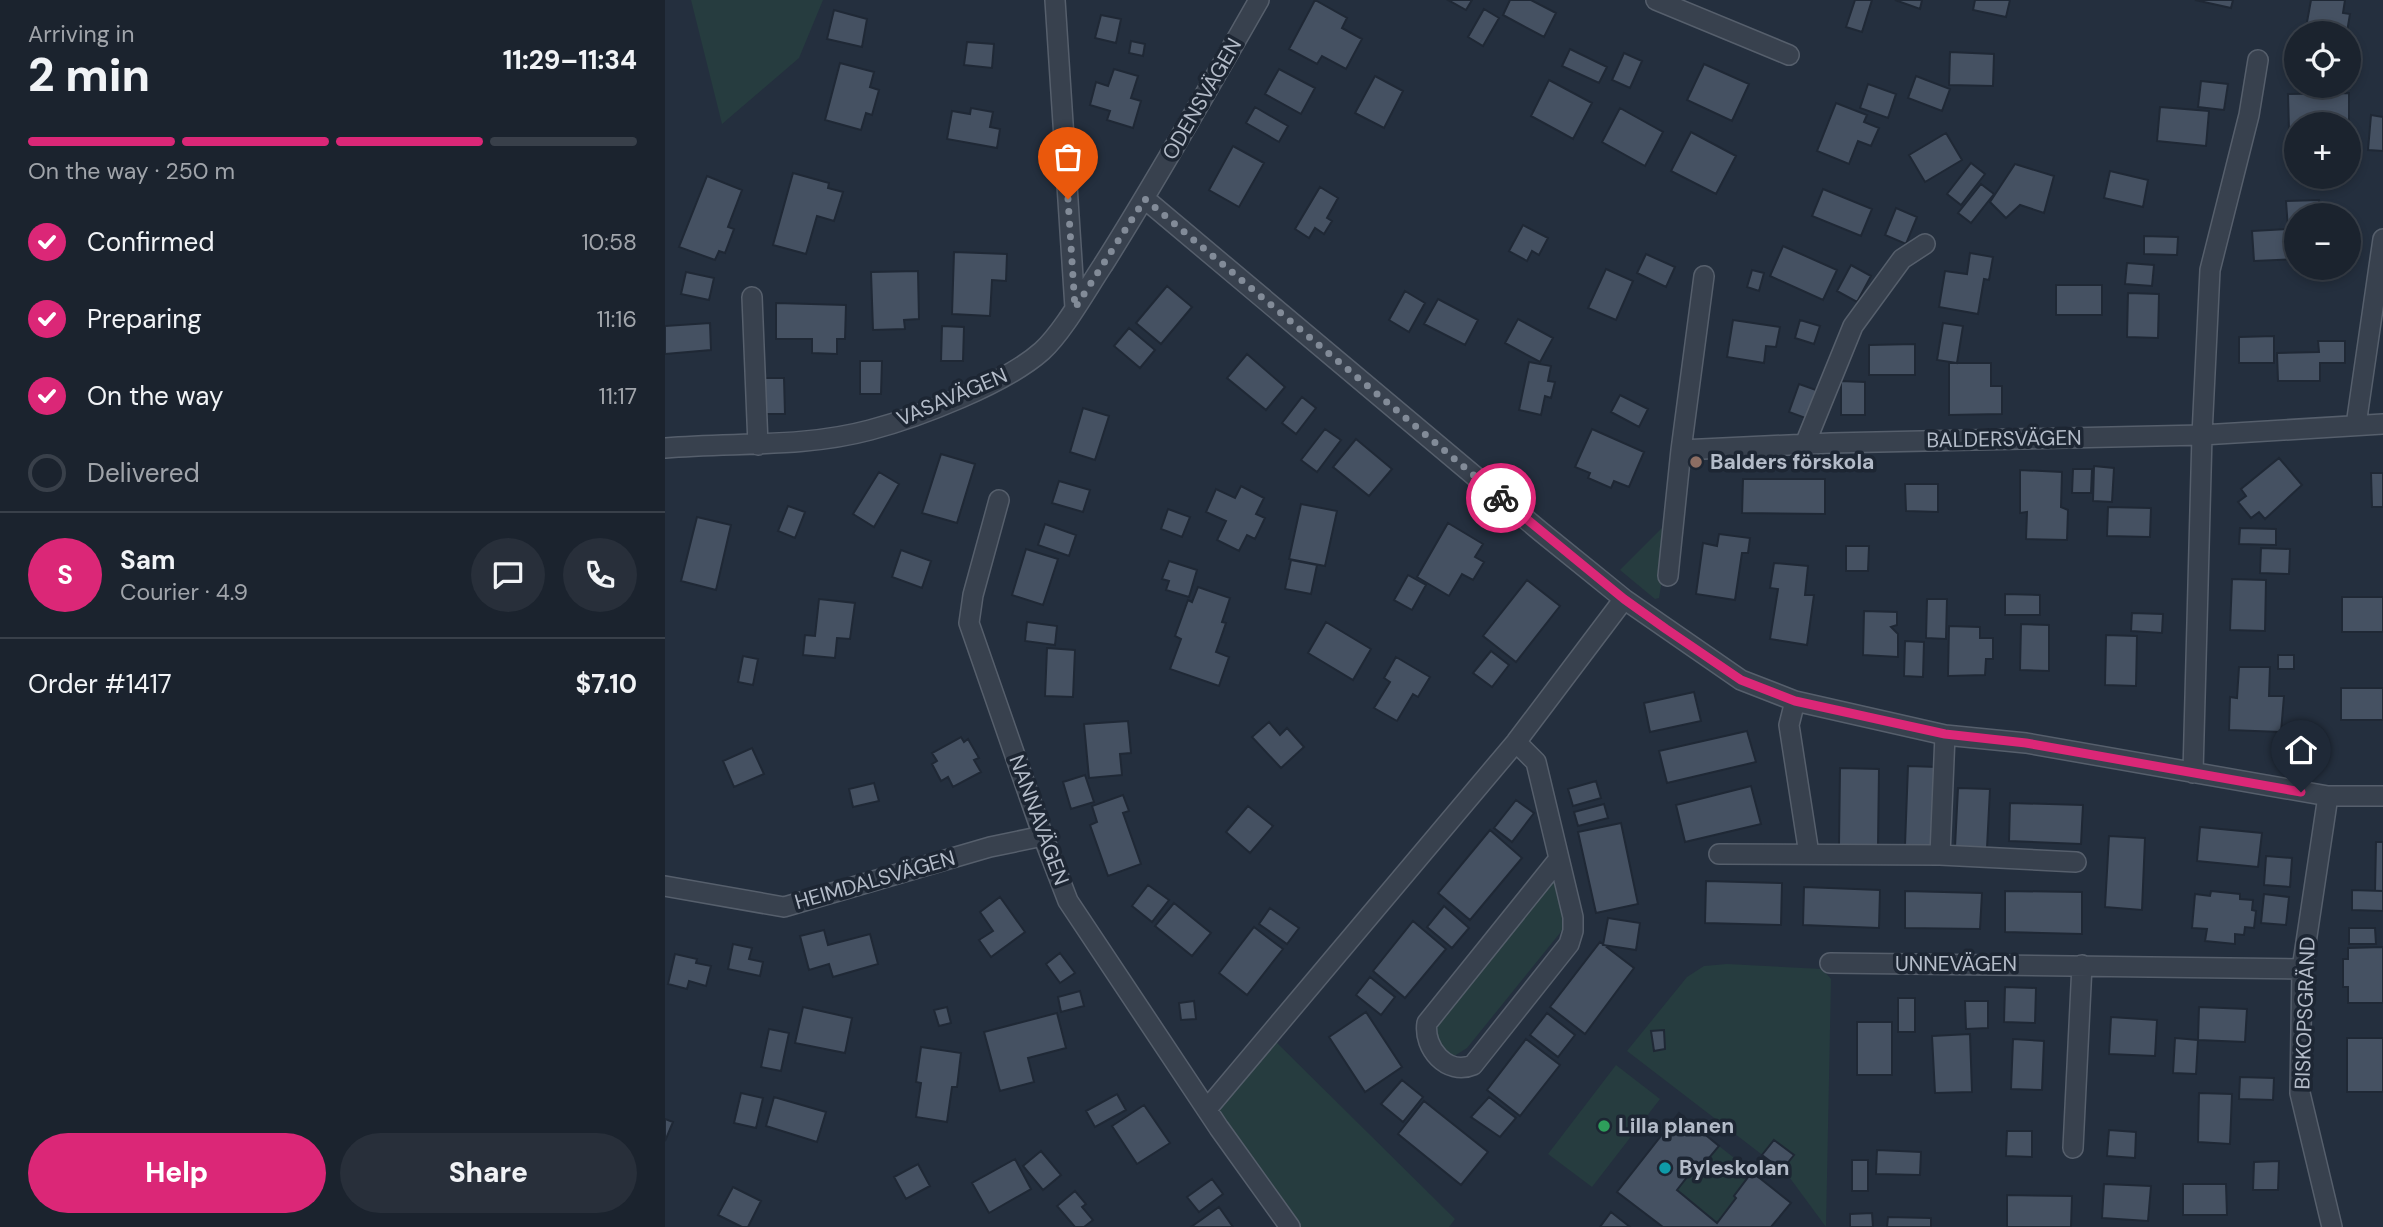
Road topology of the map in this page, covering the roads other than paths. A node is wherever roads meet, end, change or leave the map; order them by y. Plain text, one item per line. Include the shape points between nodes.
1 (1055, 0) edge
2 (1259, 0) edge
3 (1656, 0) edge
4 (1789, 55) dead end
5 (2258, 60) dead end
6 (1145, 199) junction
7 (2383, 239) edge
8 (1925, 244) dead end
9 (1704, 276) dead end
10 (752, 297) dead end
11 (1075, 308) junction
12 (2383, 424) edge
13 (2356, 425) junction
14 (2202, 435) junction
15 (1805, 444) junction
16 (758, 445) junction
17 (665, 448) edge
18 (1681, 450) junction
19 (999, 500) dead end
20 (1668, 576) dead end
21 (1624, 599) junction
22 (1795, 701) junction
23 (1945, 734) junction
24 (1516, 742) junction
25 (2193, 773) junction
26 (2328, 796) junction
27 (2383, 796) edge
28 (1043, 836) junction
29 (1719, 854) dead end
30 (1809, 854) junction
31 (1940, 855) junction
32 (1558, 860) junction
33 (2076, 862) dead end
34 (665, 886) edge
35 (1830, 963) dead end
36 (2083, 965) junction
37 (2302, 969) junction
38 (1207, 1110) junction
39 (2073, 1148) dead end
40 (1290, 1227) edge
41 (2332, 1227) edge

1 - 11 street
2 - 6 street, ODENSVÄGEN
3 - 4 street
5 - 14 street via 2210,270
6 - 11 street, VASAVÄGEN
6 - 21 street
7 - 13 street
8 - 15 street via 1902,259 1853,326
9 - 18 street
10 - 16 street
11 - 16 street, VASAVÄGEN via 1044,350 982,387 869,430 800,443
12 - 13 street, BALDERSVÄGEN
13 - 14 street, BALDERSVÄGEN
14 - 15 street, BALDERSVÄGEN
14 - 25 street
15 - 18 street, BALDERSVÄGEN
16 - 17 street, VASAVÄGEN
18 - 20 street
19 - 28 street, NANNAVÄGEN via 969,622
21 - 22 street via 1741,680
21 - 24 street
22 - 23 street
22 - 30 street via 1789,725
23 - 25 street via 2026,743
23 - 31 street
24 - 32 street via 1536,762
24 - 38 street
25 - 26 street
26 - 27 street
26 - 37 street, BISKOPSGRÄND
28 - 34 street, HEIMDALSVÄGEN via 784,907
28 - 38 street, NANNAVÄGEN via 1068,901
29 - 30 street
30 - 31 street
31 - 33 street
32 - 32 street via 1573,917 1569,944 1473,1065 1457,1068 1429,1046 1427,1023
35 - 36 street, UNNEVÄGEN
36 - 37 street, UNNEVÄGEN
36 - 39 street
37 - 41 street, BISKOPSGRÄND via 2300,1093
38 - 40 street, NANNAVÄGEN

